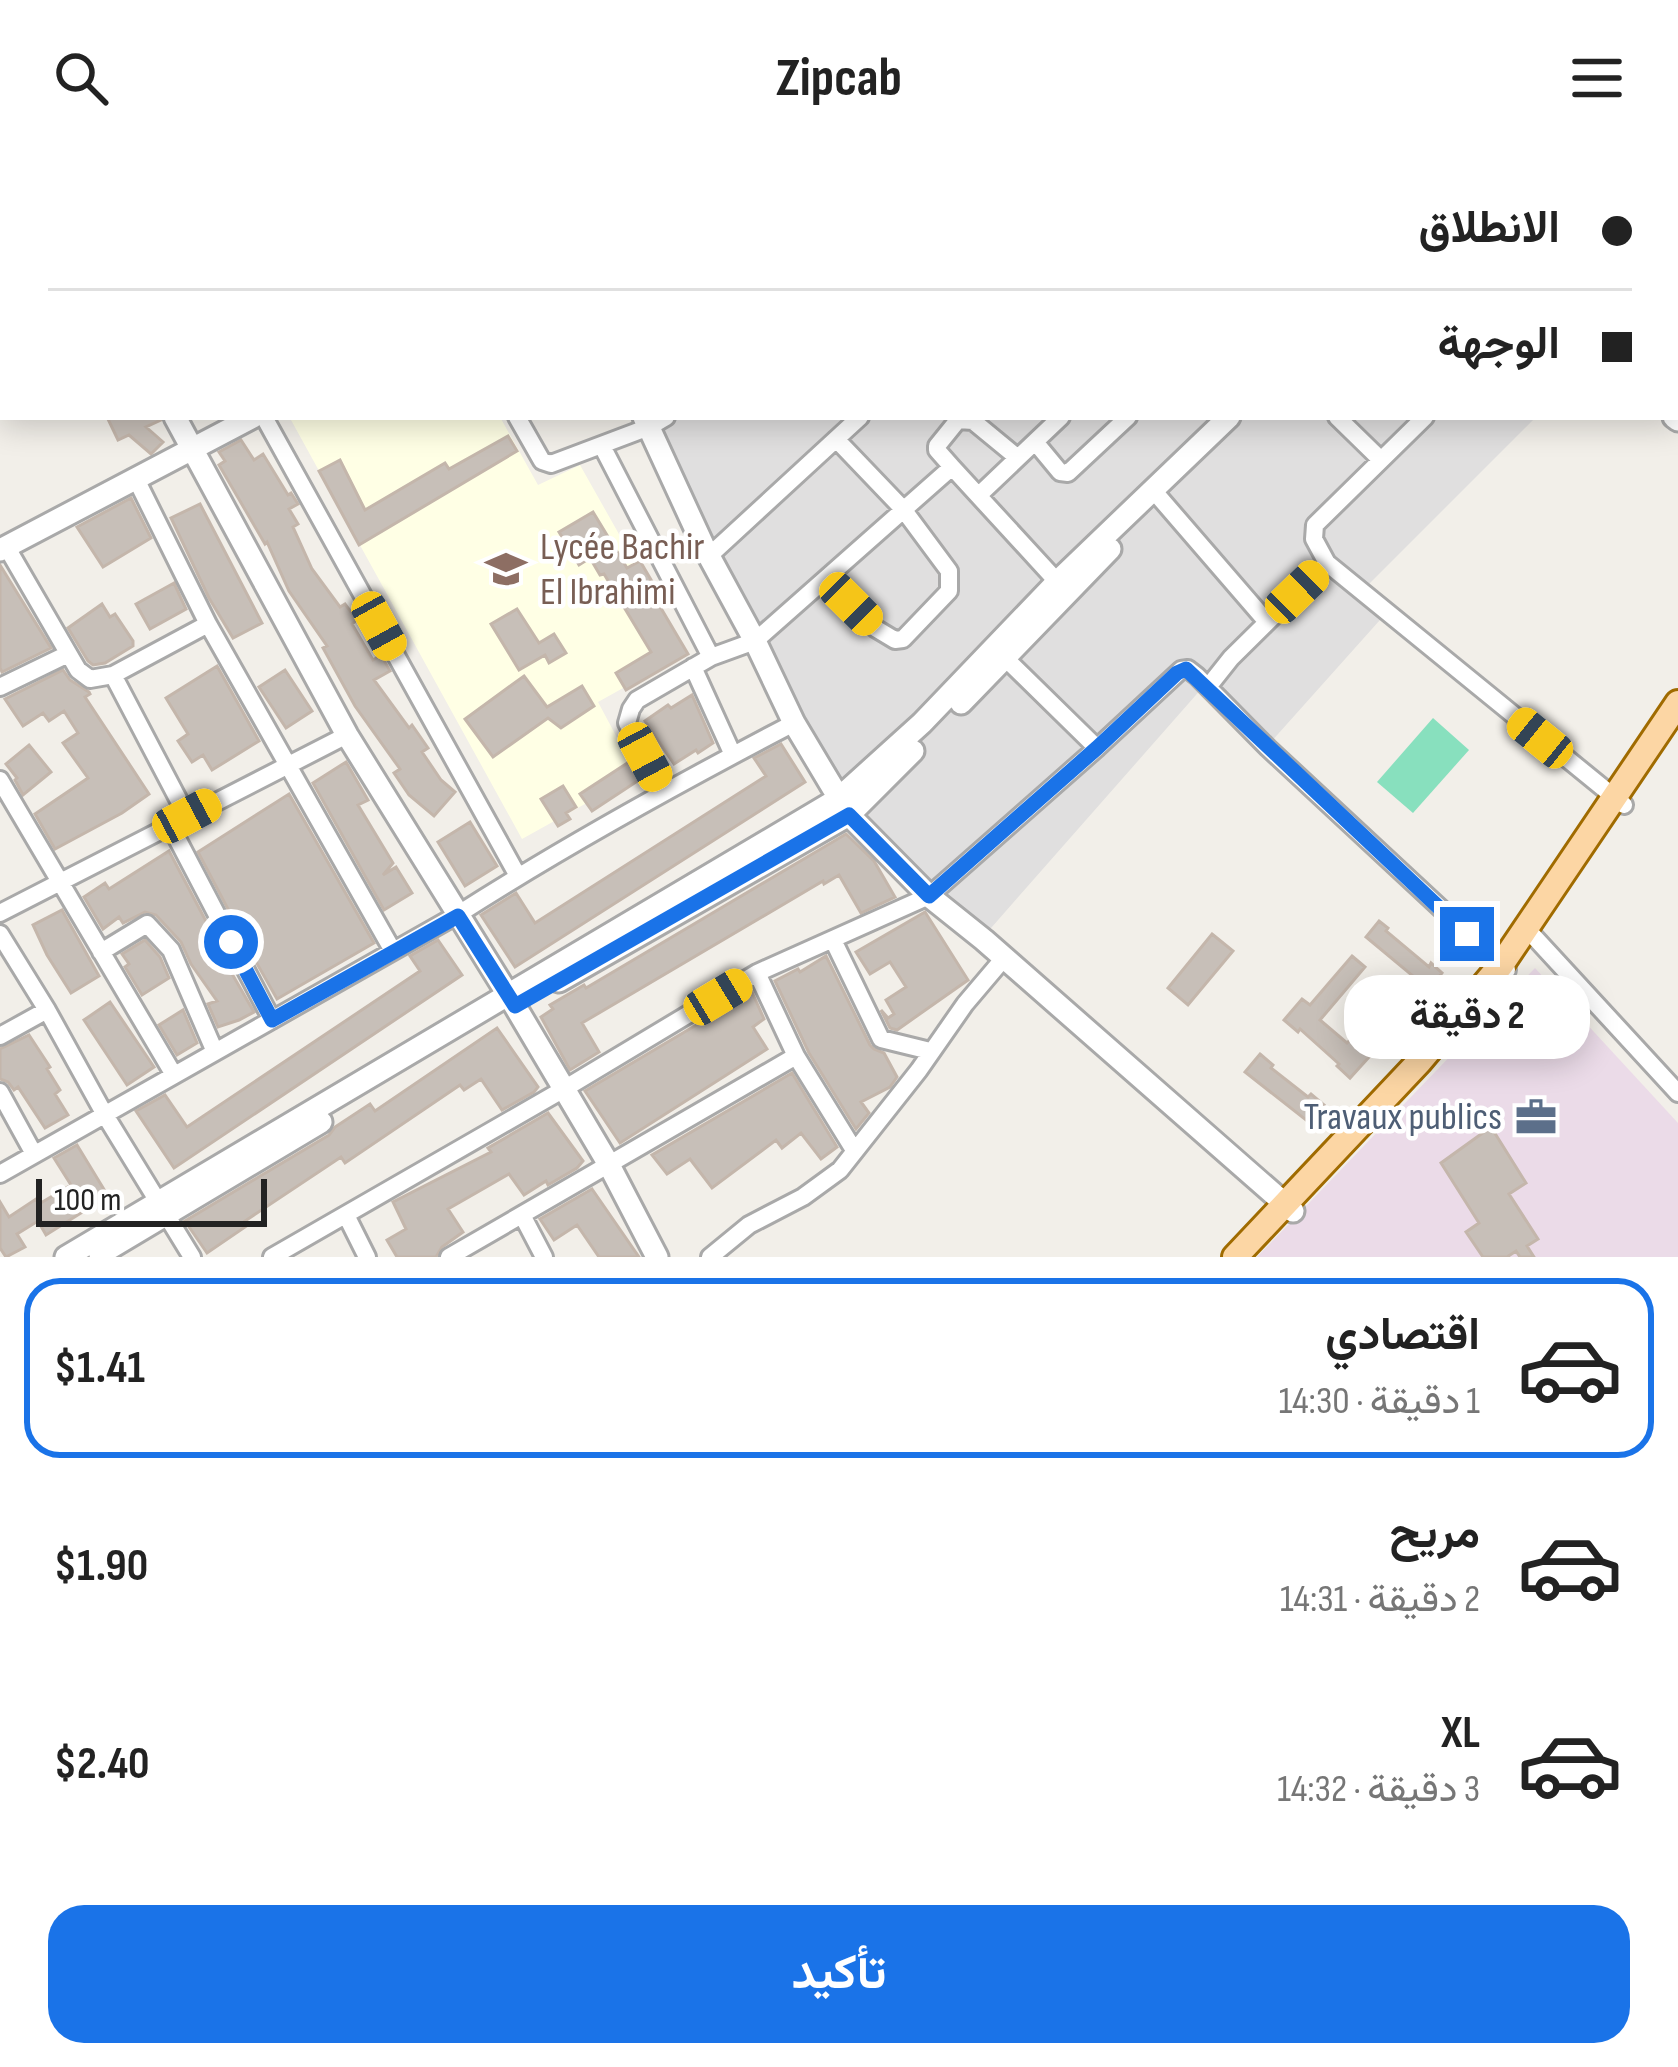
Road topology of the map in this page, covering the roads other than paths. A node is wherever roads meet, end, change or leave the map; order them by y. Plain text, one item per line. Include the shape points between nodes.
1 (177, 420) edge
2 (247, 420) edge
3 (266, 420) edge
4 (519, 420) edge
5 (653, 420) edge
6 (856, 420) edge
7 (959, 420) edge
8 (967, 420) edge
9 (1058, 420) edge
10 (1125, 420) edge
11 (1226, 420) edge
12 (1241, 420) edge
13 (1339, 420) edge
14 (1422, 420) edge
15 (836, 439) junction
16 (1036, 443) junction
17 (602, 446) junction
18 (191, 448) junction
19 (1018, 458) junction
20 (1380, 459) junction
21 (952, 467) junction
22 (136, 479) junction
23 (1156, 494) junction
24 (979, 495) junction
25 (903, 509) junction
26 (3, 548) edge
27 (709, 556) junction
28 (1328, 563) junction
29 (826, 580) junction
30 (1063, 587) junction
31 (1267, 622) junction
32 (208, 624) junction
33 (755, 641) junction
34 (68, 653) junction
35 (999, 653) junction
36 (711, 656) junction
37 (693, 667) junction
38 (112, 675) junction
39 (0, 687) edge
40 (1208, 687) junction
41 (1678, 703) edge
42 (794, 723) junction
43 (1678, 725) edge
44 (347, 735) junction
45 (1097, 748) junction
46 (733, 755) junction
47 (286, 764) junction
48 (0, 780) edge
49 (663, 791) junction
50 (1619, 802) junction
51 (844, 807) junction
52 (178, 820) junction
53 (518, 876) junction
54 (59, 883) junction
55 (929, 896) junction
56 (0, 913) edge
57 (458, 916) junction
58 (0, 934) edge
59 (1531, 934) junction
60 (833, 940) junction
61 (393, 951) junction
62 (100, 952) junction
63 (1004, 958) junction
64 (1505, 968) junction
65 (757, 973) junction
66 (512, 1000) junction
67 (47, 1010) junction
68 (272, 1020) junction
69 (0, 1036) edge
70 (930, 1051) junction
71 (215, 1052) junction
72 (796, 1056) junction
73 (174, 1076) junction
74 (564, 1089) junction
75 (0, 1092) edge
76 (1678, 1093) edge
77 (105, 1115) junction
78 (854, 1150) junction
79 (34, 1154) junction
80 (608, 1163) junction
81 (0, 1174) edge
82 (163, 1208) junction
83 (1290, 1208) junction
84 (346, 1215) junction
85 (522, 1215) junction
86 (66, 1257) edge
87 (94, 1257) edge
88 (192, 1257) edge
89 (272, 1257) edge
90 (367, 1257) edge
91 (449, 1257) edge
92 (544, 1257) edge
93 (657, 1257) edge
94 (710, 1257) edge
95 (1235, 1257) edge
96 (1248, 1257) edge

1 - 18 street
2 - 18 street
3 - 53 street
4 - 17 street via 547,463
5 - 17 street
5 - 27 street
6 - 15 street
7 - 21 street via 937,443
8 - 19 street
9 - 16 street
10 - 16 street via 1068,473
11 - 23 street
12 - 23 street
13 - 20 street
14 - 20 street
15 - 25 street
15 - 27 street
16 - 19 street
17 - 36 street
18 - 22 street
18 - 44 street
19 - 24 street
20 - 28 street via 1315,526 1313,539
21 - 24 street
21 - 25 street
22 - 26 street
22 - 32 street
23 - 30 street
23 - 31 street
24 - 30 street
25 - 29 street
25 - 29 street via 951,585 903,639 888,638
26 - 34 street
27 - 33 street
28 - 31 street
28 - 50 street
29 - 33 street
30 - 35 street
31 - 40 street
32 - 38 street
32 - 47 street
33 - 36 street
33 - 42 street
34 - 38 street via 90,679
34 - 39 street
35 - 45 street
35 - 51 street
36 - 37 street
37 - 46 street
37 - 49 street via 637,700 628,716
38 - 52 street
40 - 45 street via 1179,671
40 - 64 street
41 - 50 main road
42 - 46 street
42 - 51 street
43 - 50 main road
44 - 47 street
44 - 57 street
45 - 55 street
46 - 49 street
47 - 52 street
47 - 61 street
48 - 54 street
49 - 53 street
50 - 59 main road
51 - 55 street
51 - 66 street
52 - 54 street
52 - 68 street
53 - 57 street
54 - 56 street
54 - 62 street
55 - 60 street
55 - 63 street
57 - 61 street
57 - 66 street
58 - 67 street
59 - 64 main road
59 - 76 street
60 - 65 street
60 - 70 street via 881,1039
61 - 68 street
62 - 71 street via 147,923 171,950
62 - 73 street
63 - 70 street
63 - 83 street
64 - 83 main road via 1434,1060
65 - 72 street
65 - 74 street
66 - 74 street
66 - 82 street
67 - 69 street
67 - 77 street
68 - 71 street
70 - 78 street
71 - 73 street
72 - 78 street
72 - 80 street
73 - 77 street
74 - 80 street
74 - 84 street
75 - 79 street
77 - 79 street
77 - 82 street
78 - 94 street via 830,1179
79 - 81 street
80 - 85 street
80 - 93 street
82 - 86 street
82 - 87 street
82 - 88 street
83 - 95 main road
83 - 96 main road
84 - 89 street
84 - 90 street
85 - 91 street
85 - 92 street

